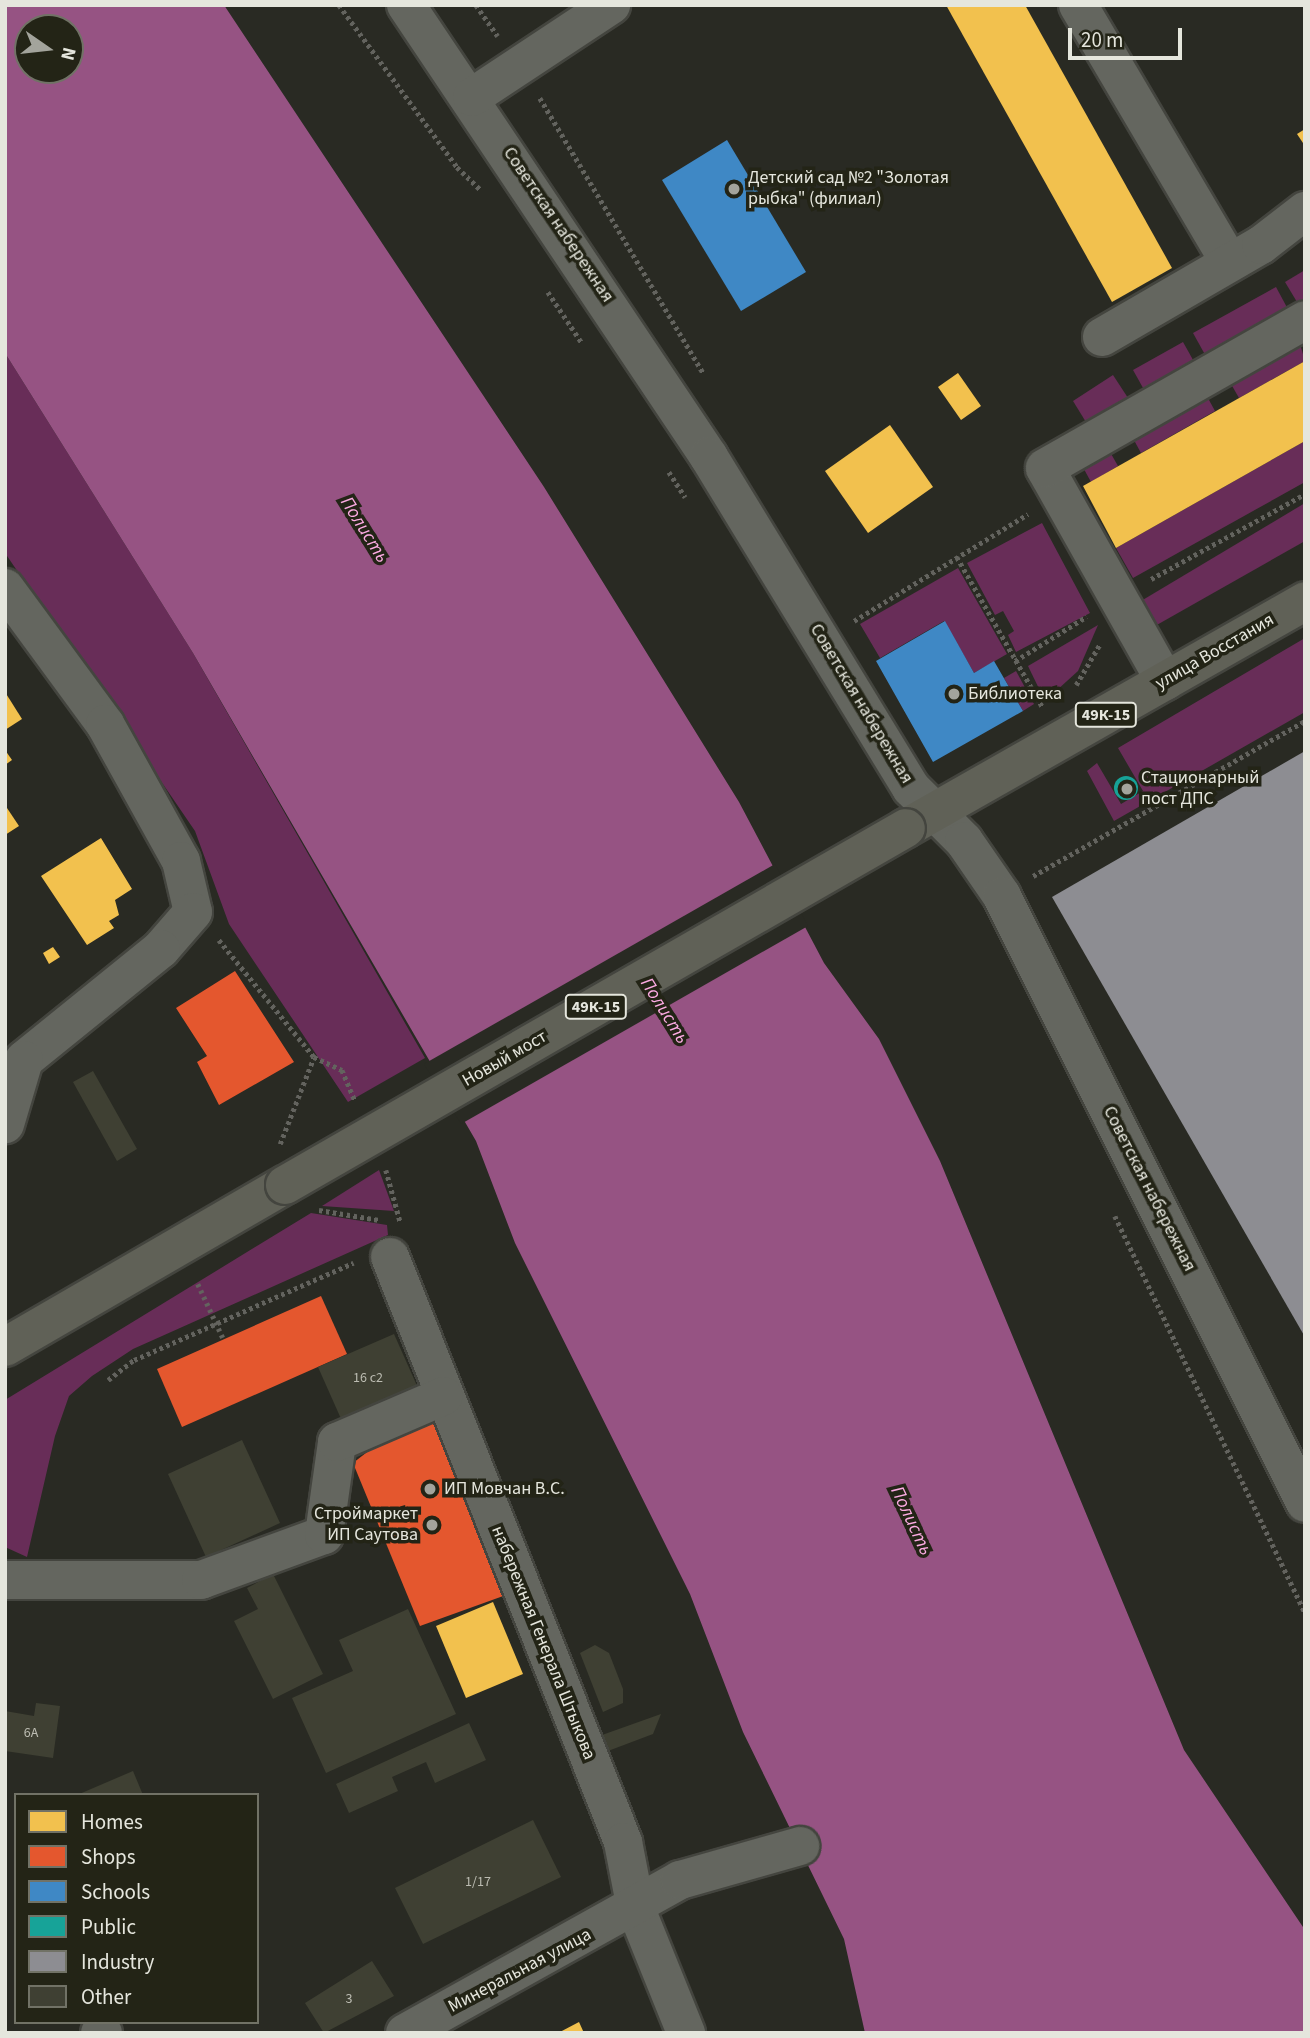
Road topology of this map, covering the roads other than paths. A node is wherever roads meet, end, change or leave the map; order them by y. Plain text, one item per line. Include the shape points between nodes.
1 (406, 5) edge
2 (611, 5) edge
3 (1079, 5) edge
4 (472, 97) junction
5 (1305, 211) edge
6 (1229, 261) junction
7 (1305, 320) edge
8 (1102, 337) dead end
9 (5, 588) edge
10 (1305, 601) edge
11 (1165, 681) junction
12 (920, 821) junction
13 (5, 1124) edge
14 (387, 1239) road end
15 (5, 1347) edge
16 (444, 1396) junction
17 (1305, 1503) edge
18 (5, 1580) edge
19 (800, 1846) dead end
20 (636, 1909) junction
21 (405, 2033) edge
22 (686, 2033) edge

1 - 4 street, Советская набережная
2 - 4 street
3 - 6 street
4 - 12 street, Советская набережная via 709,457 911,789
5 - 6 street
6 - 8 street
7 - 11 street via 1045,468
9 - 13 street via 105,724 181,861 193,912 161,949 23,1060
10 - 11 main road, улица Восстания / 49К-15
11 - 12 main road, улица Восстания / 49К-15
12 - 15 main road, Новый мост / 49К-15, bridge
12 - 17 street, Советская набережная via 964,841 1002,895
14 - 16 street, набережная Генерала Штыкова
16 - 18 street via 337,1442 324,1535 201,1580
16 - 20 street, набережная Генерала Штыкова via 622,1842
19 - 20 street, Минеральная улица via 680,1880
20 - 21 street, Минеральная улица
20 - 22 street, набережная Генерала Штыкова

